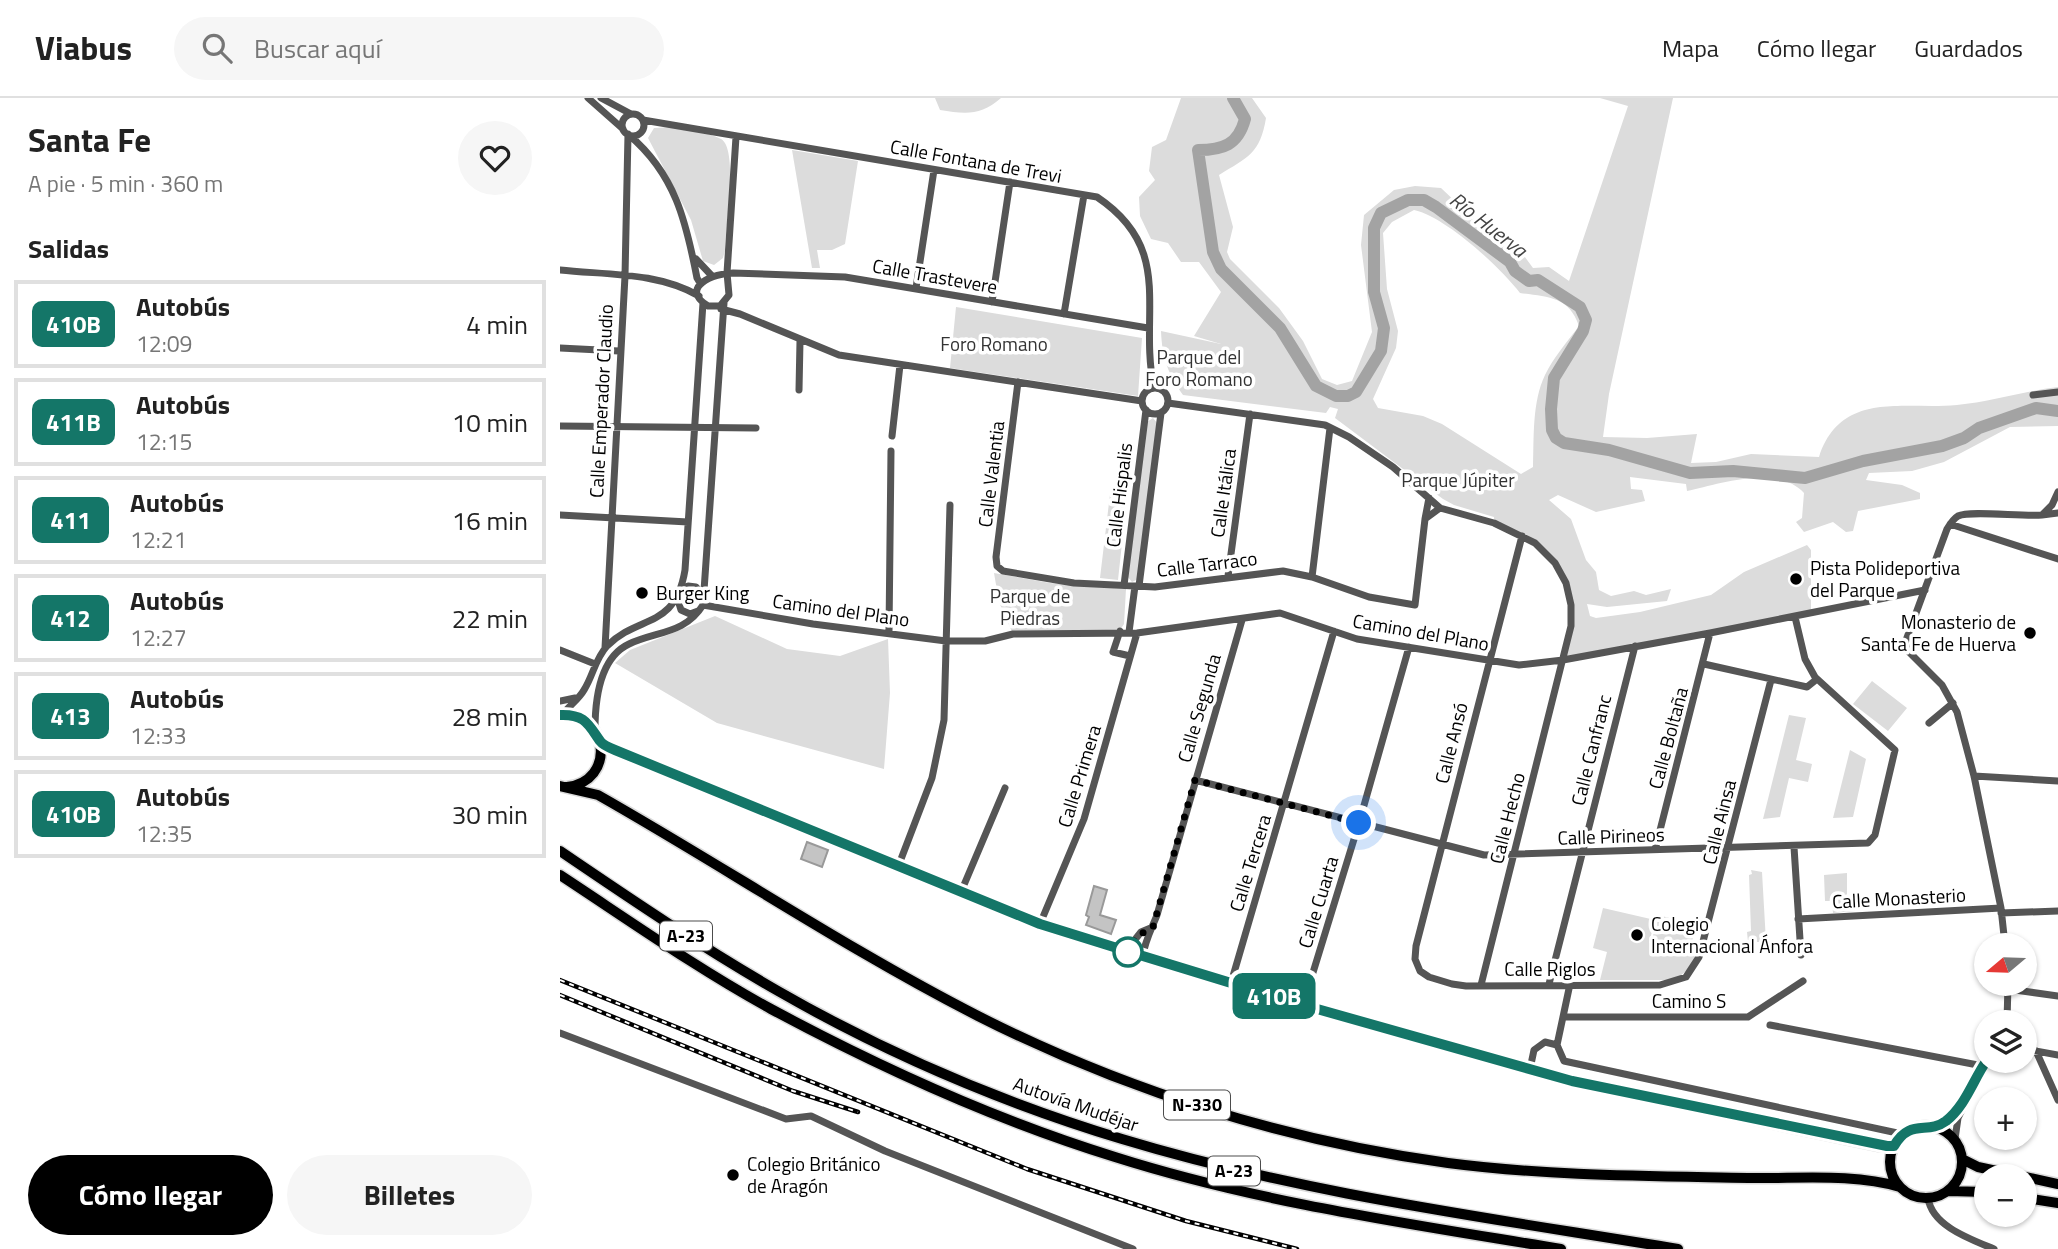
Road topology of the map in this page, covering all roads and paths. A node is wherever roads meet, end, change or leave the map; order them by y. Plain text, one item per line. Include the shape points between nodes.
1 (588, 98) edge
2 (601, 98) edge
3 (631, 114) junction
4 (643, 120) junction
5 (642, 132) junction
6 (627, 133) junction
7 (736, 137) junction
8 (643, 147) junction
9 (629, 156) junction
10 (934, 170) junction
11 (1010, 183) junction
12 (1084, 195) junction
13 (695, 259) junction
14 (560, 270) edge
15 (727, 273) junction
16 (625, 276) junction
17 (713, 276) junction
18 (700, 283) junction
19 (727, 284) junction
20 (682, 286) junction
21 (916, 288) junction
22 (701, 300) junction
23 (992, 302) junction
24 (723, 305) junction
25 (740, 314) junction
26 (1064, 314) junction
27 (1148, 328) junction
28 (800, 341) junction
29 (560, 348) edge
30 (619, 351) junction
31 (901, 365) junction
32 (1018, 382) junction
33 (1154, 388) junction
34 (799, 390) dead end
35 (2058, 392) edge
36 (2032, 395) dead end
37 (1142, 401) junction
38 (1168, 403) junction
39 (1146, 410) junction
40 (1161, 413) junction
41 (1250, 414) junction
42 (560, 426) edge
43 (695, 426) junction
44 (616, 427) junction
45 (717, 427) junction
46 (756, 428) dead end
47 (1330, 428) junction
48 (892, 436) dead end
49 (891, 452) dead end
50 (2058, 492) edge
51 (1429, 499) junction
52 (950, 505) dead end
53 (1440, 508) junction
54 (2058, 513) edge
55 (560, 515) edge
56 (2042, 515) junction
57 (610, 517) junction
58 (1425, 519) junction
59 (688, 522) junction
60 (1950, 524) junction
61 (1521, 536) junction
62 (2058, 559) edge
63 (999, 569) joint
64 (1228, 576) junction
65 (1312, 578) junction
66 (1124, 585) junction
67 (1137, 586) junction
68 (1926, 590) junction
69 (679, 594) junction
70 (702, 604) junction
71 (1795, 617) junction
72 (1242, 620) junction
73 (889, 632) junction
74 (1129, 632) junction
75 (1334, 632) junction
76 (1710, 633) junction
77 (946, 641) junction
78 (1635, 646) junction
79 (1409, 647) junction
80 (605, 648) junction
81 (560, 650) edge
82 (1130, 656) junction
83 (1488, 660) junction
84 (1563, 660) junction
85 (595, 664) junction
86 (1704, 664) junction
87 (1817, 679) junction
88 (1771, 680) junction
89 (579, 696) junction
90 (560, 701) edge
91 (1953, 703) junction
92 (564, 713) edge
93 (1929, 723) dead end
94 (595, 730) junction
95 (600, 743) junction
96 (1974, 776) junction
97 (1195, 780) junction
98 (2058, 781) edge
99 (562, 787) edge
100 (1005, 788) dead end
101 (1285, 804) junction
102 (1359, 823) junction
103 (1442, 844) junction
104 (1729, 847) junction
105 (1794, 847) junction
106 (1655, 850) junction
107 (560, 851) edge
108 (1581, 853) junction
109 (1514, 855) junction
110 (898, 867) junction
111 (560, 876) edge
112 (961, 892) junction
113 (2001, 911) junction
114 (2058, 912) edge
115 (1798, 919) junction
116 (1040, 924) junction
117 (1153, 927) junction
118 (2004, 933) edge
119 (1126, 951) junction
120 (1801, 955) dead end
121 (1143, 956) junction
122 (1415, 959) joint
123 (1692, 971) joint
124 (1803, 981) dead end
125 (1231, 983) junction
126 (1549, 984) junction
127 (1570, 984) junction
128 (1481, 985) junction
129 (2037, 992) edge
130 (2058, 996) edge
131 (1303, 1005) junction
132 (1564, 1017) junction
133 (1770, 1025) dead end
134 (560, 1033) edge
135 (1557, 1045) junction
136 (2037, 1051) edge
137 (2037, 1053) edge
138 (2058, 1055) edge
139 (1974, 1061) edge
140 (1530, 1069) junction
141 (1980, 1073) edge
142 (1966, 1098) junction
143 (2058, 1100) edge
144 (1936, 1126) junction
145 (1902, 1134) junction
146 (1955, 1139) junction
147 (1894, 1146) junction
148 (1962, 1159) junction
149 (1974, 1165) edge
150 (2037, 1180) edge
151 (2058, 1184) edge
152 (1900, 1187) junction
153 (1948, 1191) junction
154 (1974, 1192) edge
155 (1928, 1198) junction
156 (2037, 1200) edge
157 (2058, 1203) edge
158 (1133, 1249) edge
159 (1561, 1249) edge
160 (1678, 1249) edge
161 (1994, 1249) edge

1 - 6 street
2 - 3 street
3 - 4 street
3 - 6 street via 624,120
4 - 5 street
4 - 7 street, Calle Fontana de Trevi
5 - 6 street
5 - 8 street
6 - 8 street
6 - 9 street, Calle Emperador Claudio
7 - 10 street, Calle Fontana de Trevi
7 - 15 street
8 - 9 street
8 - 13 street via 674,193
9 - 16 street, Calle Emperador Claudio
10 - 11 street, Calle Fontana de Trevi
10 - 21 street
11 - 12 street, Calle Fontana de Trevi
11 - 23 street
12 - 26 street
12 - 27 street, Calle Fontana de Trevi via 1112,207 1142,248 1150,274
13 - 17 street
13 - 18 street
14 - 16 street
15 - 17 street, Calle Trastevere
15 - 19 street
15 - 21 street, Calle Trastevere via 845,276
16 - 20 street
16 - 30 street, Calle Emperador Claudio
17 - 18 street, Calle Trastevere
17 - 19 street
18 - 20 street
18 - 22 street
19 - 24 street
20 - 22 street
21 - 23 street, Calle Trastevere
22 - 24 street
22 - 43 street
23 - 26 street, Calle Trastevere
24 - 25 street
24 - 25 street
24 - 45 street
25 - 28 street
26 - 27 street, Calle Trastevere
27 - 33 street, Calle Fontana de Trevi
28 - 31 street via 839,355
28 - 34 street
29 - 30 street
30 - 44 street, Calle Emperador Claudio
31 - 32 street
31 - 48 street
32 - 37 street
32 - 63 street, Calle Valentia via 996,557
33 - 37 street
33 - 38 street via 1165,392
35 - 36 street
37 - 39 street
38 - 40 street
38 - 41 street
39 - 40 street
39 - 66 street, Calle Hispalis
40 - 67 street, Calle Hispalis
41 - 47 street
41 - 64 street, Calle Itálica
42 - 44 street
43 - 44 street
43 - 45 street
43 - 59 street
44 - 57 street, Calle Emperador Claudio
45 - 46 street
45 - 70 street
47 - 51 street via 1393,467
47 - 65 street
49 - 73 street
50 - 56 street
51 - 53 street
51 - 58 street
52 - 77 street
53 - 58 street
53 - 61 street, Calle Hecho
54 - 56 street
55 - 57 street
56 - 60 street via 1965,514
57 - 59 street
57 - 80 street, Calle Emperador Claudio
58 - 65 street, Calle Tarraco via 1415,605 1369,597
59 - 69 street
60 - 62 street
60 - 68 street
61 - 83 street, Calle Ansó
61 - 84 street, Calle Hecho via 1545,551 1566,583 1571,619
63 - 66 street, Calle Tarraco via 1074,583
64 - 65 street, Calle Tarraco via 1283,571
64 - 67 street, Calle Tarraco
66 - 67 street, Calle Tarraco
67 - 74 street, Calle Hispalis
68 - 71 street, Camino del Plano
68 - 91 street via 1905,646
69 - 70 street via 692,586 700,590
69 - 70 street via 678,606 685,612
69 - 80 street via 654,620
70 - 73 street, Camino del Plano
70 - 94 street via 684,626 630,643 617,653 600,683
71 - 76 street, Camino del Plano
71 - 87 street via 1805,659
72 - 74 street, Camino del Plano
72 - 75 street, Camino del Plano via 1280,613
72 - 97 street, Calle Segunda
73 - 77 street, Camino del Plano
74 - 77 street, Camino del Plano via 1013,634 985,641
74 - 82 street, Calle Primera
74 - 82 street via 1113,652
75 - 79 street, Camino del Plano
75 - 101 street, Calle Tercera
76 - 78 street, Camino del Plano
76 - 86 street, Calle Boltaña
77 - 110 street via 944,720 937,755
78 - 84 street, Camino del Plano
78 - 108 street, Calle Canfranc
79 - 83 street, Camino del Plano
79 - 102 street, Calle Cuarta
80 - 85 street
81 - 85 street
82 - 116 street, Calle Primera via 1084,820
83 - 84 street, Camino del Plano via 1519,664
83 - 103 street, Calle Ansó
84 - 109 street, Calle Hecho
85 - 89 street
86 - 88 street
86 - 106 street, Calle Boltaña
87 - 88 street via 1807,687
87 - 105 street, Calle Pirineos via 1895,750 1875,835 1868,843
88 - 104 street, Calle Ainsa
89 - 90 street
89 - 92 street
91 - 93 street
91 - 96 street
92 - 94 highway via 586,721
94 - 95 highway
95 - 99 highway, N-330 via 593,774
95 - 110 highway
96 - 98 street
96 - 113 street
97 - 101 street, Calle Pirineos
97 - 117 street, Calle Segunda
99 - 152 highway, N-330 via 598,795 979,1016 1163,1095 1290,1132 1447,1163 1603,1175 1836,1180
100 - 112 street
101 - 102 street, Calle Pirineos
101 - 125 street, Calle Tercera
102 - 103 street, Calle Pirineos
102 - 131 street, Calle Cuarta
103 - 109 street, Calle Pirineos via 1484,855
103 - 122 street, Calle Ansó
104 - 105 street, Calle Pirineos
104 - 106 street, Calle Pirineos
104 - 123 street, Calle Ainsa
105 - 115 street
106 - 108 street, Calle Pirineos
107 - 160 highway, Autovía Mudéjar / A-23 via 683,934 780,992 895,1052 1030,1108 1237,1171 1361,1197
108 - 109 street, Calle Pirineos
108 - 126 street, Calle Canfranc
109 - 128 street, Calle Hecho
110 - 112 highway
111 - 159 highway, Autovía Mudéjar / A-23 via 769,1008 889,1070 1013,1122 1115,1157 1232,1189
112 - 116 highway
113 - 114 street, Calle Monasterio
113 - 115 street, Calle Monasterio
113 - 118 street
115 - 120 street
116 - 119 highway
117 - 119 street via 1141,932
117 - 121 street, Calle Segunda
119 - 121 highway
121 - 125 highway
122 - 128 street, Calle Riglos via 1429,977
123 - 127 street, Calle Riglos via 1671,984
124 - 132 street, Camino S via 1748,1017
125 - 131 highway
126 - 127 street, Calle Riglos
126 - 128 street, Calle Riglos
127 - 132 street
129 - 130 street
131 - 140 highway
132 - 135 street
133 - 139 street
134 - 158 street via 786,1119 811,1116 885,1151
135 - 140 street via 1545,1042 1534,1050
135 - 145 street via 1564,1061
136 - 138 street
137 - 143 street
140 - 147 highway
141 - 142 street
142 - 144 street via 1950,1118
142 - 146 street
144 - 145 highway via 1915,1127
144 - 146 highway
145 - 147 highway
146 - 148 highway
147 - 152 highway via 1890,1164
148 - 149 highway
148 - 153 highway via 1960,1173
150 - 151 highway
152 - 155 highway, N-330
153 - 154 highway
153 - 155 highway
155 - 161 street via 1938,1219
156 - 157 highway

